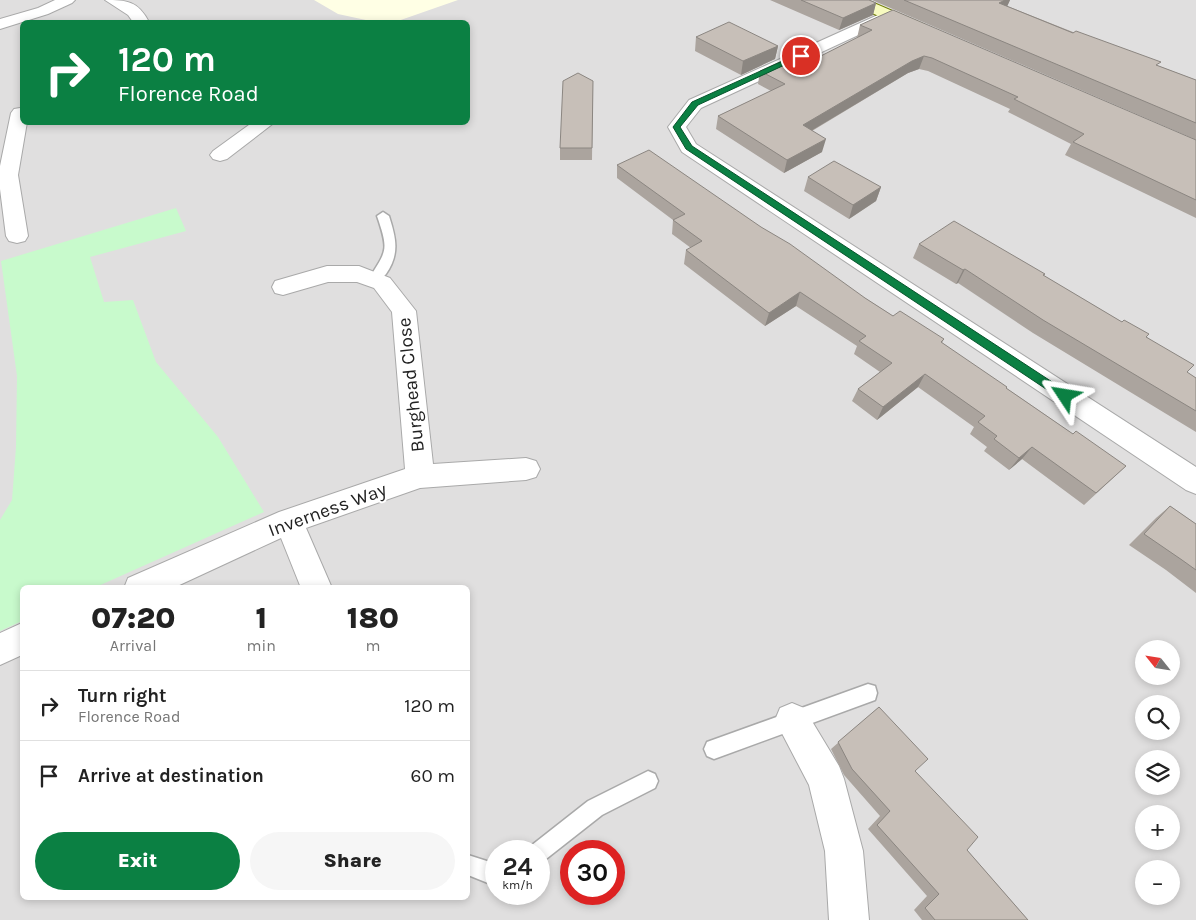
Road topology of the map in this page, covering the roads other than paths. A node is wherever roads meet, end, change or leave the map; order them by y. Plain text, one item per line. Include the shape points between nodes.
1 (67, 0) edge
2 (143, 0) edge
3 (854, 0) edge
4 (120, 3) edge
5 (889, 15) junction
6 (140, 20) edge
7 (0, 24) edge
8 (934, 34) edge
9 (20, 113) edge
10 (0, 117) edge
11 (20, 118) edge
12 (262, 125) edge
13 (220, 155) dead end
14 (382, 216) dead end
15 (10, 227) edge
16 (374, 280) junction
17 (283, 287) dead end
18 (526, 468) dead end
19 (420, 476) junction
20 (1196, 482) edge
21 (289, 521) junction
22 (145, 585) edge
23 (316, 585) edge
24 (20, 640) edge
25 (0, 648) edge
26 (868, 693) dead end
27 (792, 720) junction
28 (714, 749) dead end
29 (648, 781) dead end
30 (550, 843) edge
31 (470, 866) edge
32 (485, 871) edge
33 (849, 920) edge

1 - 7 street
2 - 4 street
3 - 5 street
4 - 6 street
5 - 8 street
5 - 20 street via 695,104 676,127 689,148
9 - 10 street
11 - 15 street via 8,175
12 - 13 street
14 - 16 lane via 391,249 388,263
16 - 17 street, Burghead Close via 358,274 328,274
16 - 19 street, Burghead Close via 382,283 404,310
18 - 19 street, Inverness Way
19 - 21 street, Inverness Way
21 - 22 street, Inverness Way
21 - 23 street
24 - 25 street
26 - 27 lane
27 - 28 lane
27 - 33 street via 826,778 844,851
29 - 30 lane via 595,808
31 - 32 lane

